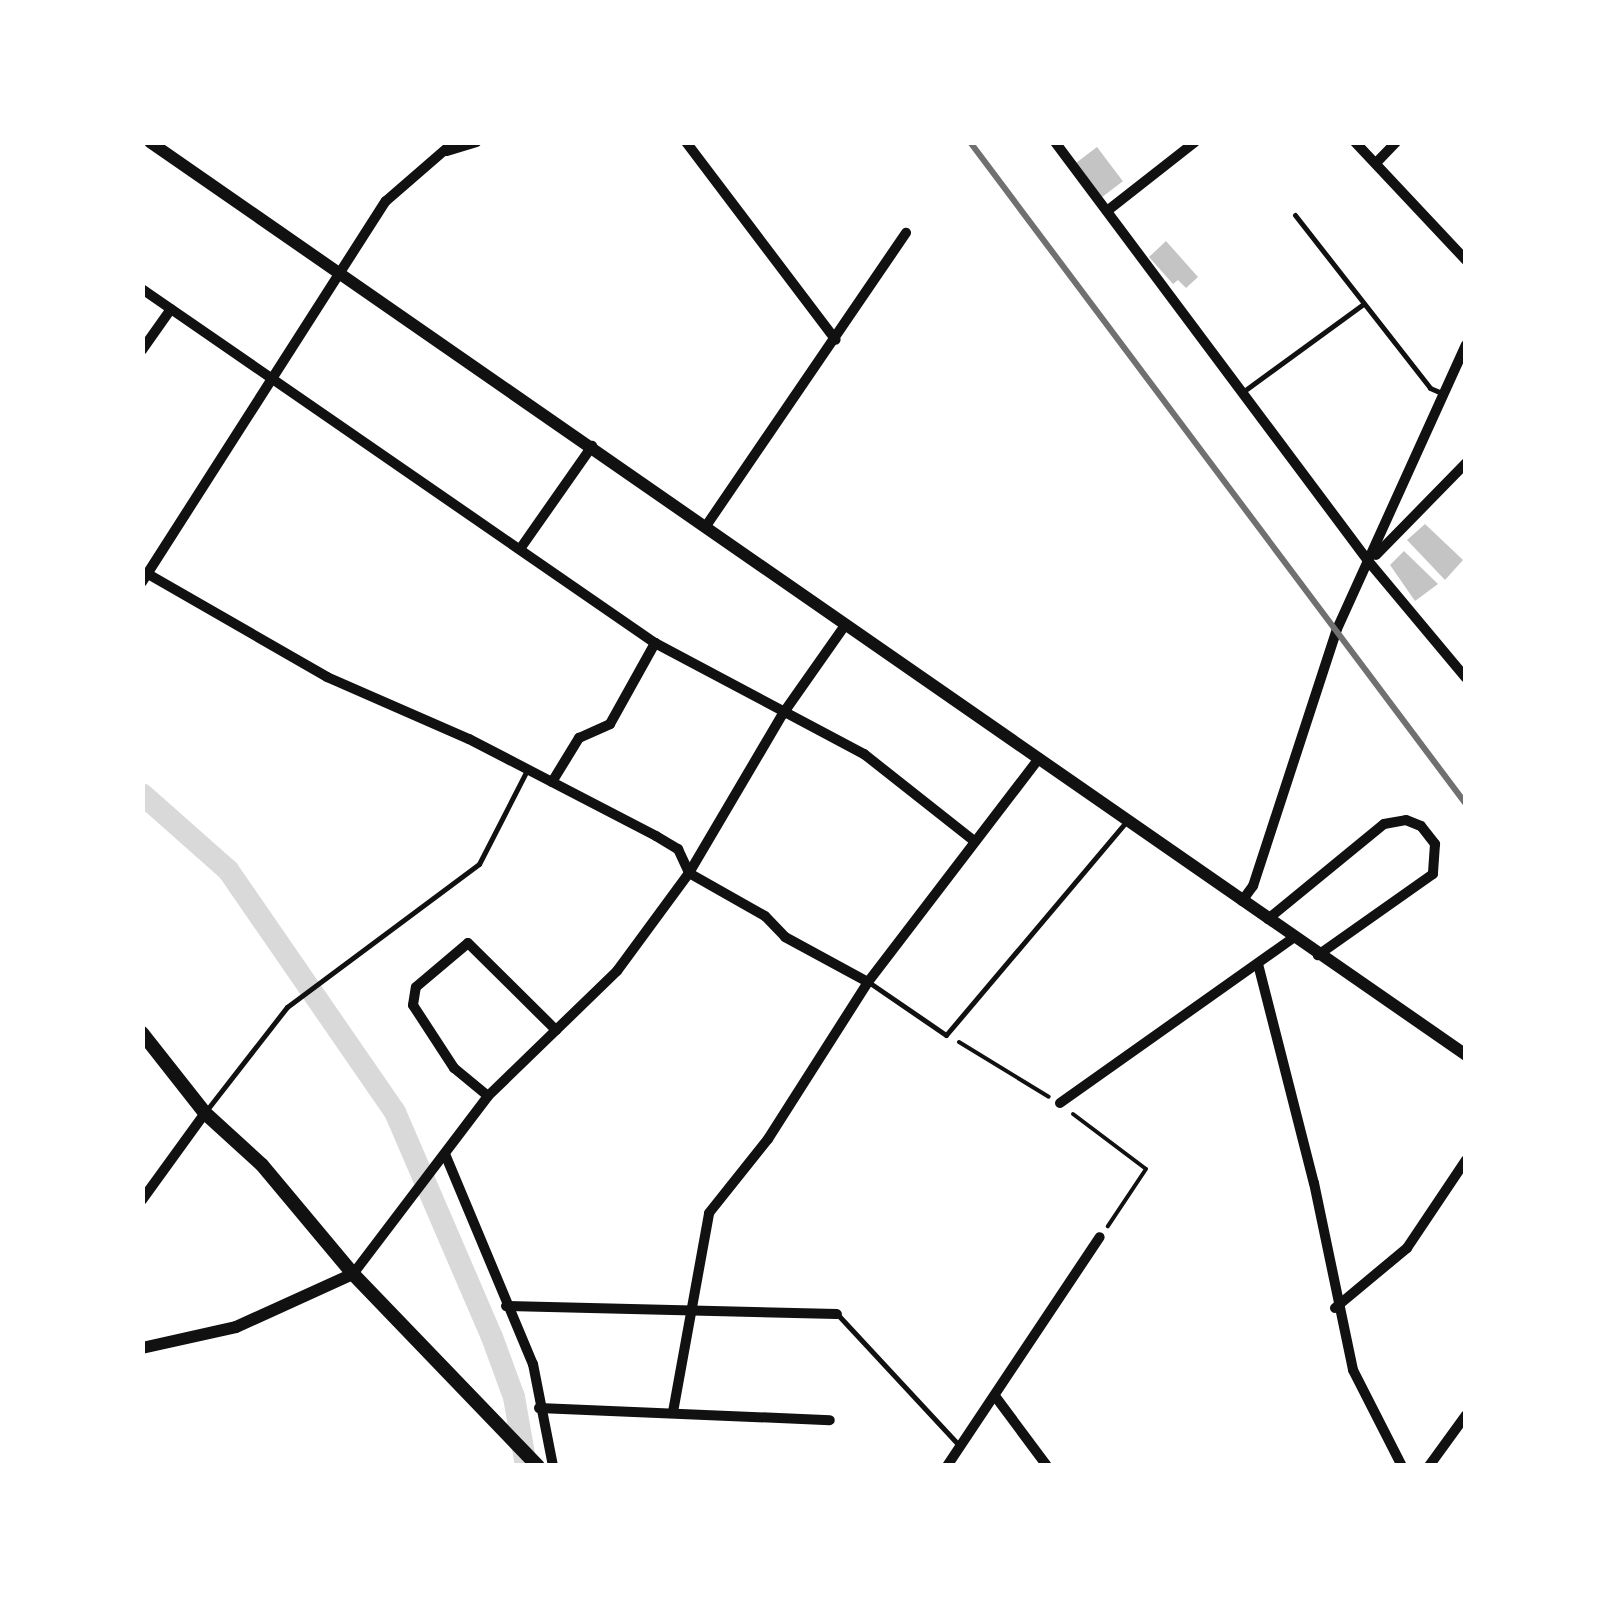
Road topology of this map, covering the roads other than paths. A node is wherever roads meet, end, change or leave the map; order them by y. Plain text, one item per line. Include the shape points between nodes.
1 (150, 142) edge
2 (454, 142) edge
3 (477, 142) edge
4 (686, 142) edge
5 (1055, 142) edge
6 (1194, 142) edge
7 (1355, 142) edge
8 (1396, 142) edge
9 (442, 147) edge
10 (1376, 164) junction
11 (1108, 210) junction
12 (1295, 215) dead end
13 (906, 233) dead end
14 (1466, 260) edge
15 (337, 274) junction
16 (142, 289) edge
17 (1362, 305) junction
18 (171, 309) junction
19 (836, 340) junction
20 (1466, 345) edge
21 (142, 350) edge
22 (272, 374) junction
23 (1244, 391) junction
24 (1444, 394) junction
25 (592, 446) junction
26 (1466, 463) edge
27 (706, 526) junction
28 (520, 548) junction
29 (1369, 562) junction
30 (145, 578) edge
31 (846, 624) junction
32 (655, 642) junction
33 (1466, 678) edge
34 (782, 715) junction
35 (1039, 758) junction
36 (528, 770) junction
37 (552, 782) junction
38 (1125, 823) junction
39 (973, 840) junction
40 (689, 872) junction
41 (1242, 901) junction
42 (1268, 919) junction
43 (1293, 938) junction
44 (1318, 955) junction
45 (1258, 964) junction
46 (868, 982) junction
47 (556, 1030) junction
48 (142, 1033) edge
49 (1466, 1055) edge
50 (488, 1096) junction
51 (1060, 1103) road end
52 (204, 1113) junction
53 (445, 1154) junction
54 (1466, 1160) edge
55 (142, 1200) edge
56 (1100, 1237) road end
57 (353, 1274) junction
58 (506, 1306) junction
59 (691, 1307) junction
60 (1335, 1308) junction
61 (837, 1314) joint
62 (142, 1348) edge
63 (995, 1396) junction
64 (539, 1408) junction
65 (674, 1412) junction
66 (1466, 1416) edge
67 (830, 1420) dead end
68 (959, 1445) junction
69 (949, 1465) edge
70 (538, 1466) edge
71 (553, 1466) edge
72 (1047, 1466) edge
73 (1402, 1466) edge
74 (1429, 1466) edge

1 - 15 street
2 - 9 street
3 - 9 street
4 - 19 street
5 - 11 street
6 - 11 street
7 - 10 street
8 - 10 street
9 - 15 street via 386,201
10 - 14 street
11 - 23 street
12 - 17 lane
13 - 19 street
15 - 22 street
15 - 25 street
16 - 18 street
17 - 23 lane
17 - 24 lane via 1430,388
18 - 21 street
18 - 22 street
19 - 27 street
20 - 24 street
22 - 28 street
22 - 30 street
23 - 29 street
24 - 29 street
25 - 27 street
25 - 28 street
26 - 29 street
27 - 31 street
28 - 32 street
29 - 33 street
29 - 41 street via 1323,665 1253,886
30 - 36 street via 328,676
31 - 34 street
31 - 35 street
32 - 34 street
32 - 37 street via 610,724 578,738
34 - 39 street via 864,754
34 - 40 street
35 - 38 street
35 - 39 street
36 - 37 street
36 - 52 lane via 479,864 294,1003
37 - 40 street via 678,849
38 - 41 street
38 - 46 lane via 946,1034
39 - 46 street
40 - 46 street via 765,916 785,937
40 - 47 street via 617,971
41 - 42 street
42 - 43 street
42 - 44 street via 1384,824 1422,826 1436,851 1433,874
43 - 44 street
43 - 45 street
44 - 49 street
45 - 51 street
45 - 60 street via 1314,1183
46 - 59 street via 768,1139 709,1213
47 - 50 street
47 - 50 street via 468,943 416,987 413,1004 454,1068
48 - 52 main road
50 - 53 street
52 - 55 street
52 - 57 main road via 262,1165
53 - 57 street
53 - 58 street
54 - 60 street via 1407,1248
56 - 63 street
57 - 62 street via 236,1327
57 - 70 main road
58 - 59 street
58 - 64 street via 532,1364
59 - 61 street
59 - 65 street
60 - 73 street via 1352,1370
61 - 68 lane
63 - 68 street
63 - 72 street
64 - 65 street
64 - 71 street
65 - 67 street
66 - 74 street
68 - 69 street

